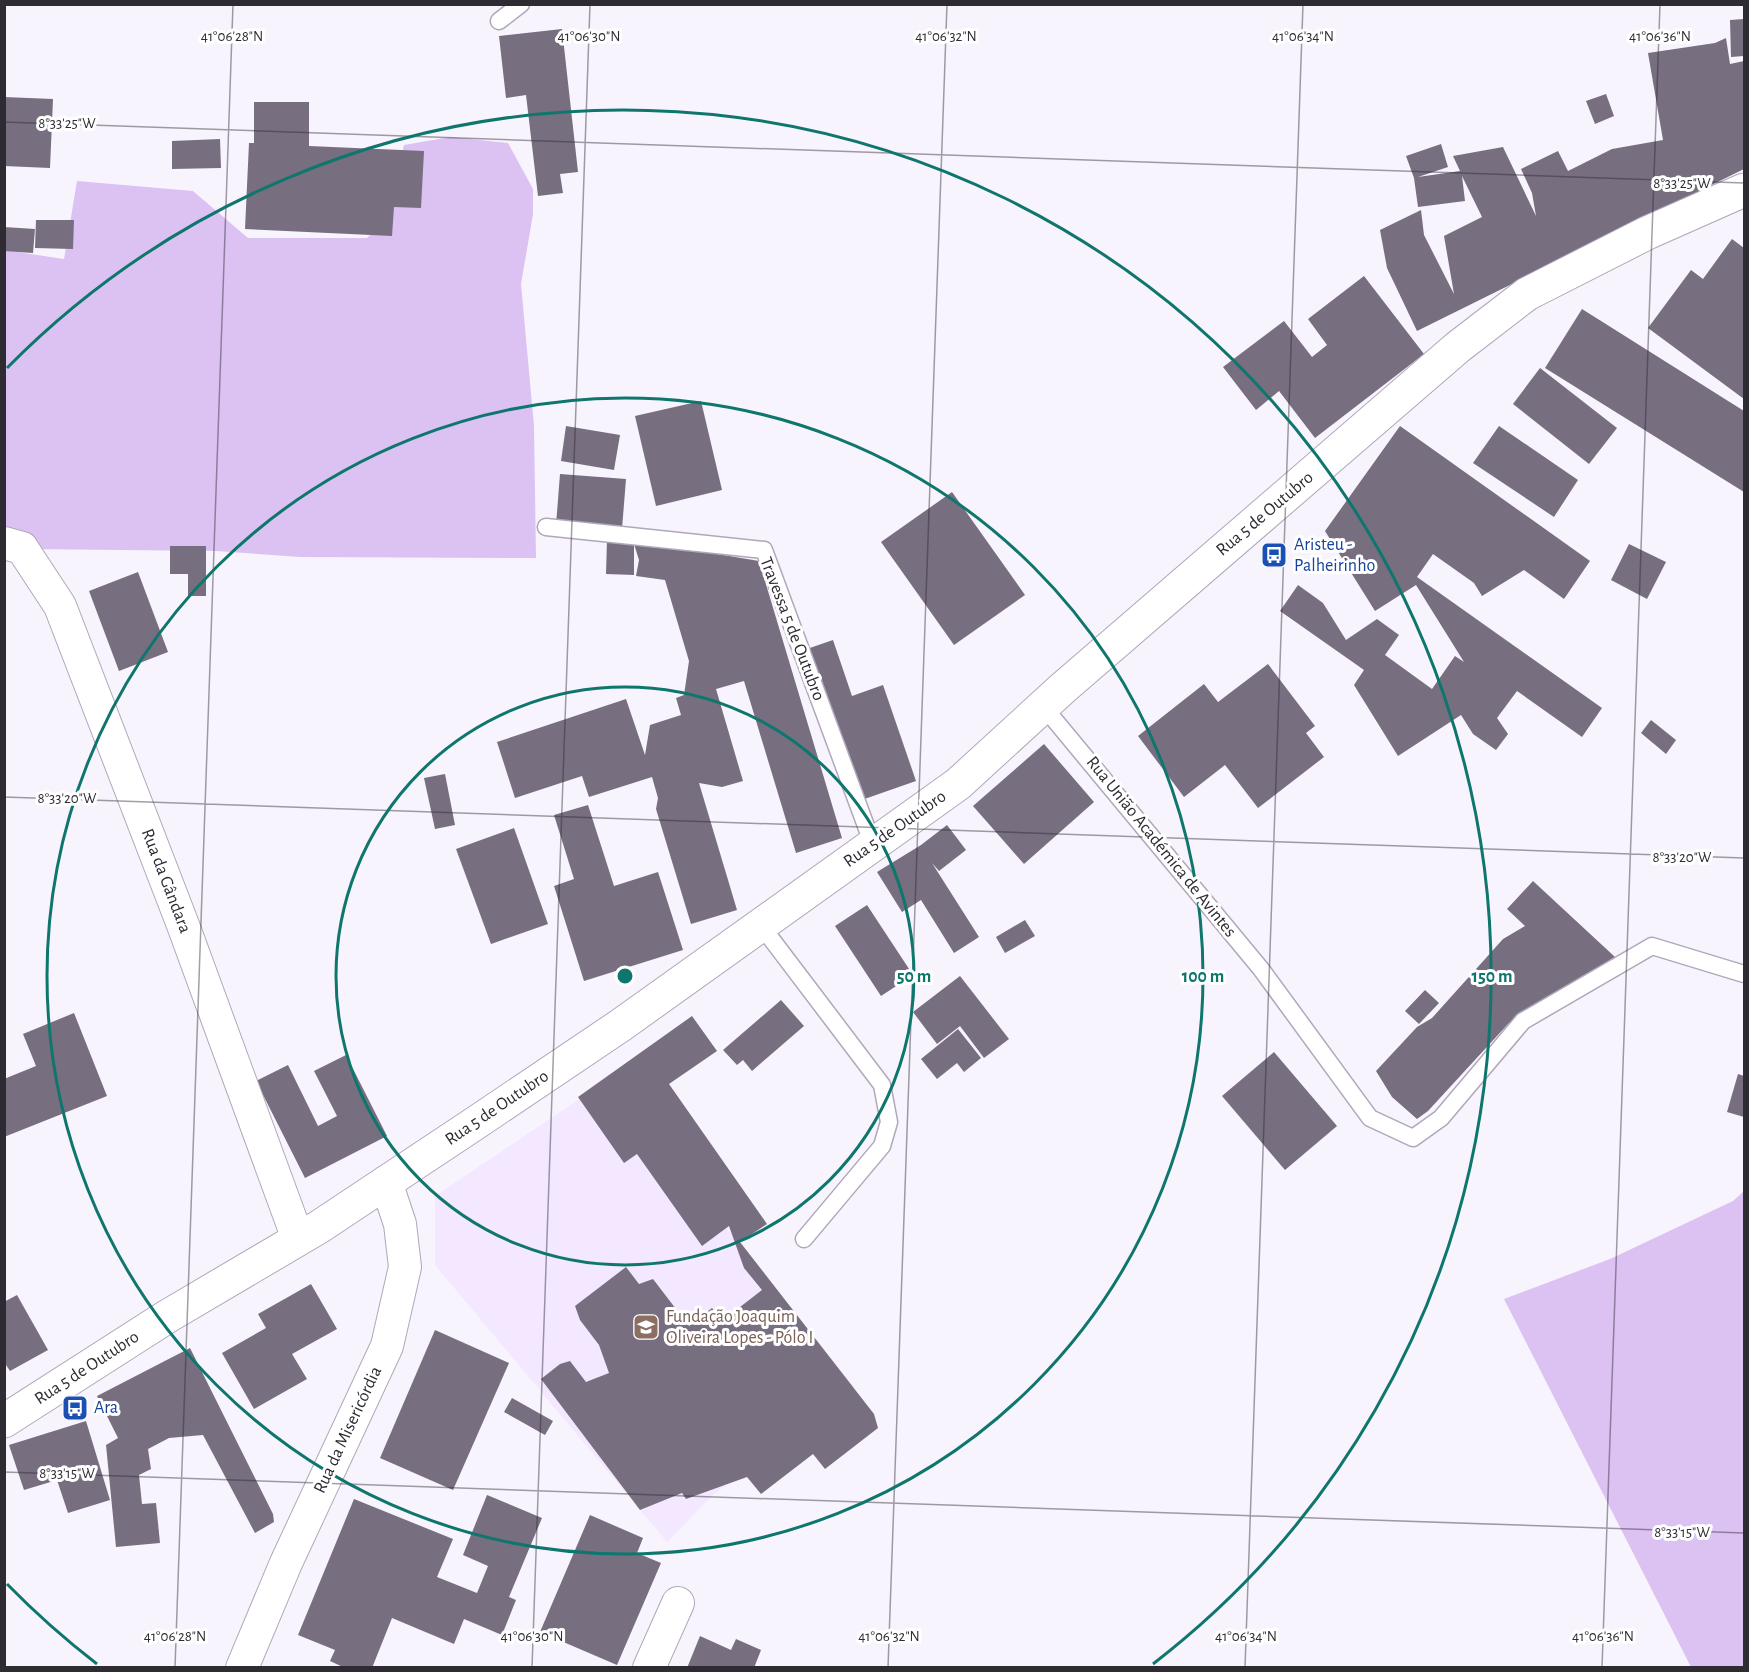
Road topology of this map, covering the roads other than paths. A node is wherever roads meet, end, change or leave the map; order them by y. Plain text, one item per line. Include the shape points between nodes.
1 (521, 4) edge
2 (499, 21) dead end
3 (1744, 190) edge
4 (546, 527) dead end
5 (4, 543) edge
6 (1043, 706) junction
7 (873, 845) junction
8 (760, 924) junction
9 (1744, 974) edge
10 (386, 1182) junction
11 (298, 1239) junction
12 (804, 1239) dead end
13 (4, 1421) edge
14 (678, 1603) dead end
15 (248, 1665) edge
16 (649, 1668) edge

1 - 2 lane
3 - 6 street, Rua 5 de Outubro via 1647,233 1527,294 1458,347
4 - 7 lane, Travessa 5 de Outubro via 764,550
5 - 11 street, Rua da Gândara via 22,548 60,606
6 - 7 street, Rua 5 de Outubro via 958,784
6 - 9 lane, Rua União Académica de Avintes via 1260,969 1370,1118 1413,1138 1441,1118 1523,1021 1652,946
7 - 8 street, Rua 5 de Outubro
8 - 10 street, Rua 5 de Outubro via 621,1025
8 - 12 lane via 882,1085 889,1122 882,1146
10 - 11 street, Rua 5 de Outubro
10 - 15 street, Rua da Misericórdia via 400,1224 405,1267 387,1346 286,1563
11 - 13 street, Rua 5 de Outubro
14 - 16 street

